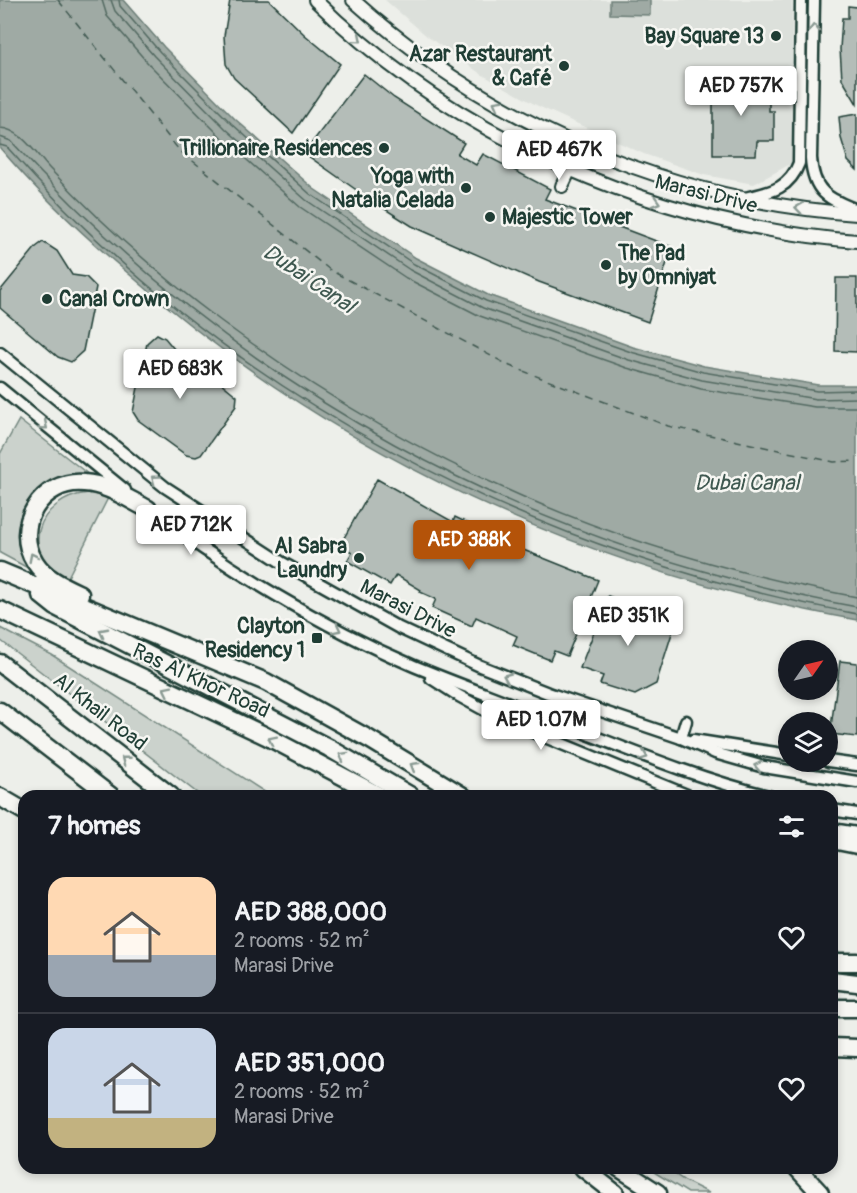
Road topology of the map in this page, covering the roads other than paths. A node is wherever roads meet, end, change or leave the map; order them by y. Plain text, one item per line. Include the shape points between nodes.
1 (315, 0) edge
2 (353, 0) edge
3 (801, 0) edge
4 (814, 0) edge
5 (570, 169) junction
6 (562, 186) dead end
7 (741, 199) junction
8 (857, 210) edge
9 (857, 214) edge
10 (857, 241) edge
11 (0, 353) edge
12 (0, 388) edge
13 (148, 509) junction
14 (0, 571) edge
15 (34, 586) junction
16 (0, 610) edge
17 (170, 640) junction
18 (0, 663) edge
19 (414, 666) junction
20 (0, 711) edge
21 (686, 721) dead end
22 (681, 738) junction
23 (778, 753) edge
24 (838, 759) edge
25 (857, 765) edge
26 (857, 782) edge
27 (103, 790) edge
28 (163, 790) edge
29 (369, 790) edge
30 (401, 790) edge
31 (454, 790) edge
32 (674, 790) edge
33 (749, 790) edge
34 (0, 797) edge
35 (18, 808) edge
36 (838, 811) edge
37 (857, 814) edge
38 (838, 830) edge
39 (857, 832) edge
40 (838, 841) edge
41 (857, 844) edge
42 (838, 962) edge
43 (857, 962) edge
44 (838, 981) edge
45 (857, 983) edge
46 (838, 1008) edge
47 (857, 1008) edge
48 (838, 1047) edge
49 (857, 1048) edge
50 (591, 1174) edge
51 (629, 1174) edge
52 (803, 1174) edge
53 (615, 1193) edge
54 (658, 1193) edge
55 (820, 1193) edge

1 -> 5 main road, Marasi Drive via 373,51 436,97 508,140
7 -> 2 main road, Marasi Drive via 632,167 520,117 431,62
3 - 7 street via 799,163 792,178 780,189
8 -> 4 street via 830,198 813,176
5 - 6 main road
5 -> 10 main road, Marasi Drive via 646,199 713,218 804,236
9 -> 7 main road, Marasi Drive
22 -> 11 street, Marasi Drive via 593,710 480,666 376,616 274,558 165,487
12 -> 13 street
17 -> 13 highway via 146,623 53,580 42,572 29,548 27,528 33,509 46,494 63,485 92,484
13 -> 19 street via 298,607
14 - 15 highway
15 - 17 highway
30 -> 15 highway via 329,748 56,607
29 -> 16 highway, Ras Al Khor Road
31 -> 17 highway via 292,696
28 -> 18 highway, Al Khail Road
19 - 32 street via 501,719
19 -> 33 street via 680,769
20 - 27 highway
21 - 22 street
22 - 23 street
26 -> 22 street, Marasi Drive via 748,763
24 - 25 street
34 - 35 highway
36 - 37 street
38 - 39 street
40 - 41 highway
42 - 43 highway
44 - 45 highway
46 - 47 highway
48 - 49 highway
50 - 53 highway
51 - 54 highway
52 - 55 highway

